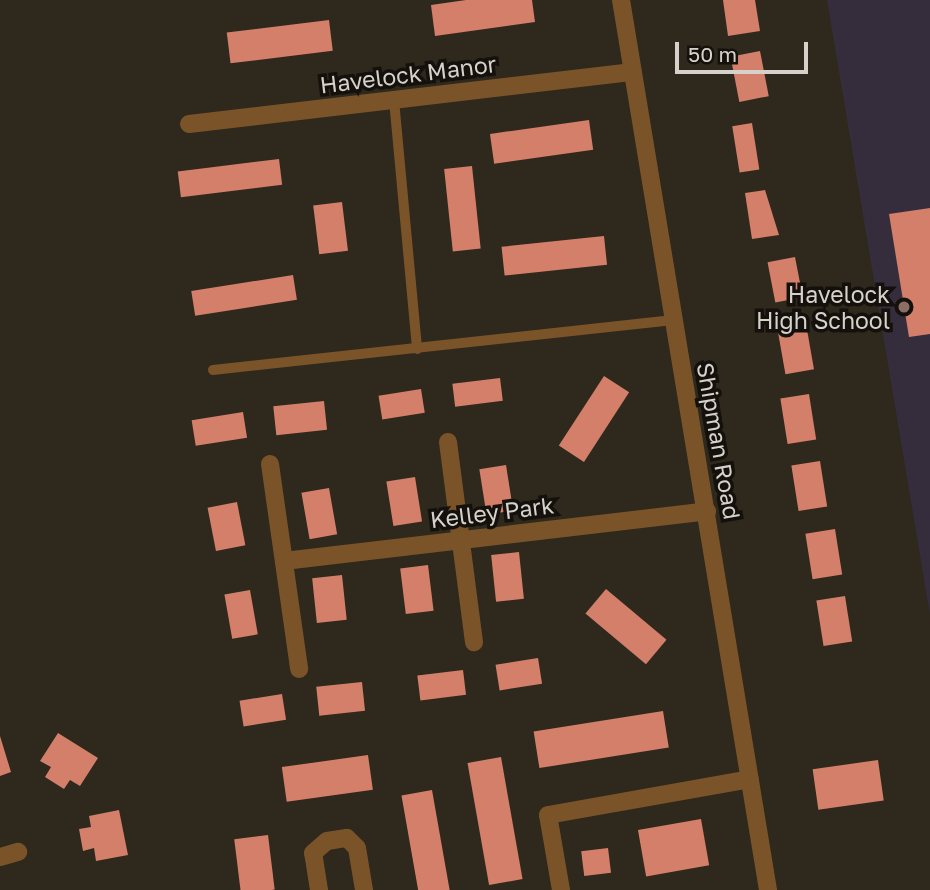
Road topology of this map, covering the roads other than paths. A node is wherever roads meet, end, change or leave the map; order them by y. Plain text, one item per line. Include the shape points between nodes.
1 (621, 0) edge
2 (633, 72) junction
3 (394, 100) junction
4 (189, 124) dead end
5 (673, 320) junction
6 (417, 349) junction
7 (213, 370) dead end
8 (448, 442) dead end
9 (270, 464) dead end
10 (706, 511) junction
11 (460, 540) junction
12 (284, 561) junction
13 (474, 642) dead end
14 (299, 669) dead end
15 (750, 779) junction
16 (18, 852) dead end
17 (0, 857) edge
18 (319, 890) edge
19 (364, 890) edge
20 (561, 890) edge
21 (768, 890) edge

1 - 2 street, Shipman Road
2 - 3 street, Havelock Manor
2 - 5 street, Shipman Road
3 - 4 street, Havelock Manor
3 - 6 lane
5 - 6 lane
5 - 10 street, Shipman Road
6 - 7 lane
8 - 11 street
9 - 12 street
10 - 11 street, Kelley Park
10 - 15 street, Shipman Road
11 - 12 street, Kelley Park
11 - 13 street
12 - 14 street
15 - 20 street via 548,815
15 - 21 street, Shipman Road
16 - 17 street
18 - 19 street via 313,853 327,841 347,838 357,848

